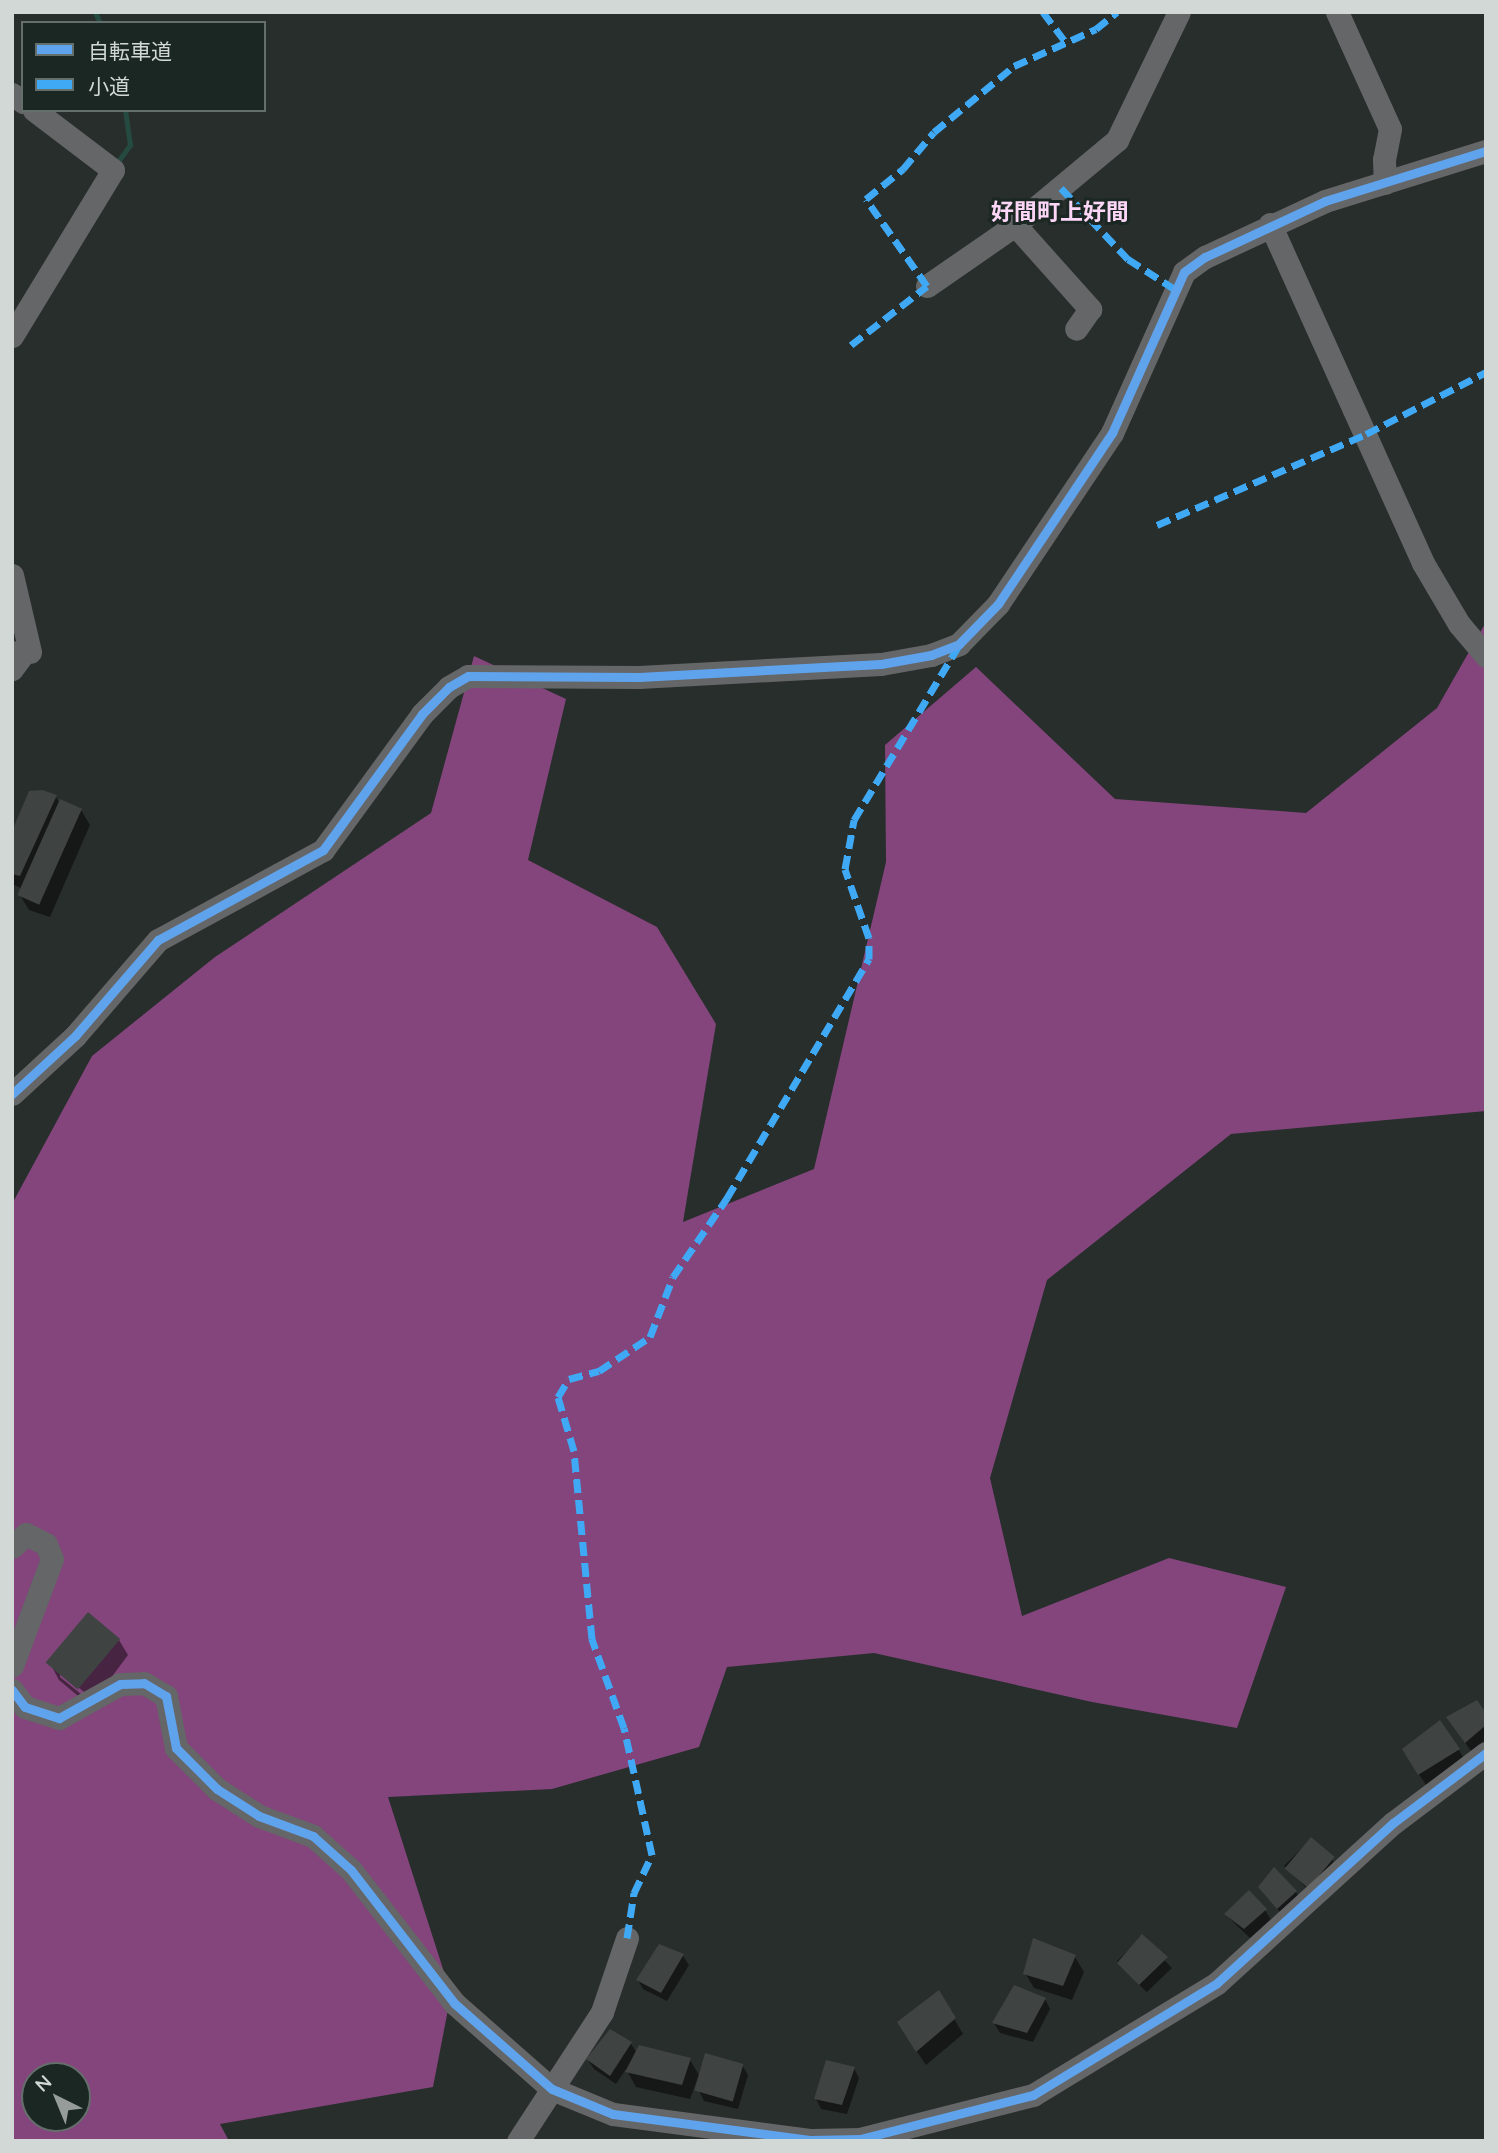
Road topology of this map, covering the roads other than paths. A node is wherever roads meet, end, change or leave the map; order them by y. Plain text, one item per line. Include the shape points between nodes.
1 (1180, 12) edge
2 (1337, 12) edge
3 (37, 112) edge
4 (1486, 151) edge
5 (1385, 183) junction
6 (1270, 224) junction
7 (1015, 225) junction
8 (927, 286) dead end
9 (1076, 329) dead end
10 (12, 337) edge
11 (12, 575) edge
12 (21, 652) edge
13 (1486, 656) edge
14 (12, 669) edge
15 (12, 1094) edge
16 (12, 1547) edge
17 (12, 1666) edge
18 (12, 1690) edge
19 (1486, 1753) edge
20 (627, 1938) dead end
21 (552, 2089) junction
22 (518, 2141) edge

1 - 7 street via 1117,140
2 - 5 street via 1390,129
3 - 10 street via 113,170
4 - 5 street
5 - 6 street
6 - 13 street via 1423,563 1459,624
6 - 15 street via 1184,272 1112,433 998,604 959,644 931,655 881,664 639,677 468,676 449,687 422,714 323,850 158,940 75,1036
7 - 8 street
7 - 9 street via 1090,309
11 - 12 street
12 - 14 street
16 - 17 street via 26,1534 46,1544 52,1559
18 - 21 street via 25,1707 59,1717 120,1684 144,1683 166,1696 176,1748 217,1790 258,1816 313,1836 351,1870 454,2003
19 - 21 street via 1393,1823 1217,1983 1033,2095 860,2139 811,2140 613,2114
20 - 21 street via 602,2012
21 - 22 street

